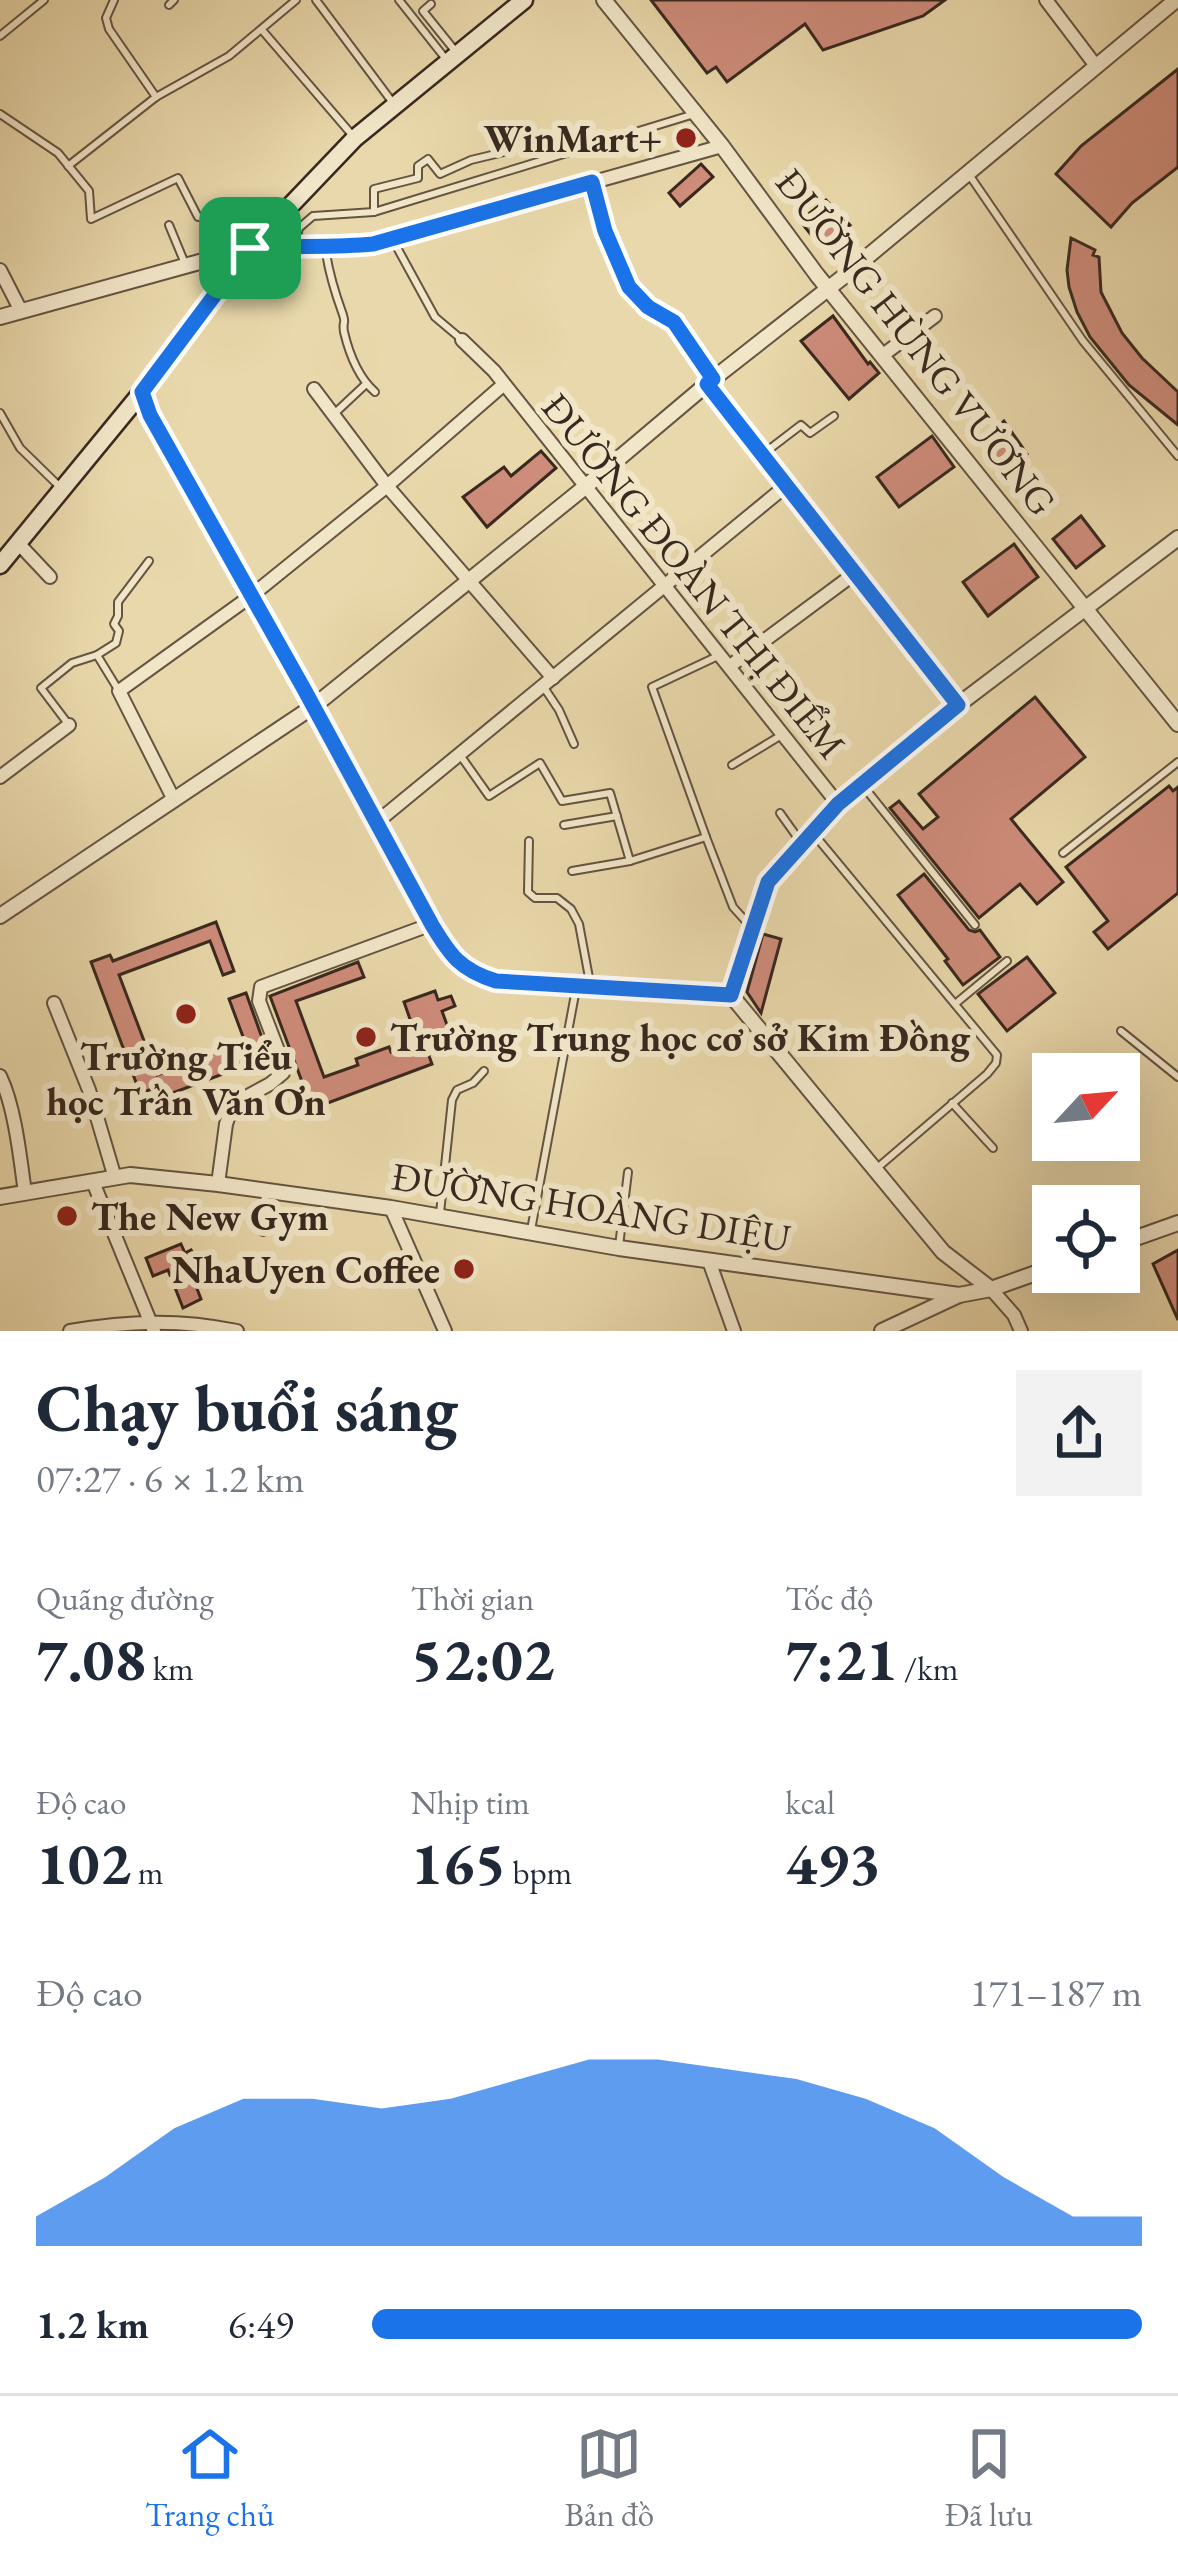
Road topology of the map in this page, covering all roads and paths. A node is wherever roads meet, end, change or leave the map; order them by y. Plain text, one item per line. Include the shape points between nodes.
1 (44, 0) edge
2 (114, 0) edge
3 (296, 0) edge
4 (316, 0) edge
5 (399, 0) edge
6 (524, 0) edge
7 (604, 0) edge
8 (1046, 0) edge
9 (1176, 0) edge
10 (431, 4) dead end
11 (262, 30) junction
12 (0, 36) edge
13 (453, 58) junction
14 (1096, 66) junction
15 (156, 97) junction
16 (395, 106) junction
17 (0, 114) edge
18 (694, 114) junction
19 (355, 138) junction
20 (722, 146) junction
21 (504, 152) dead end
22 (68, 166) junction
23 (968, 173) junction
24 (592, 182) junction
25 (374, 212) junction
26 (169, 225) dead end
27 (392, 238) junction
28 (295, 244) junction
29 (325, 246) junction
30 (251, 247) junction
31 (186, 266) junction
32 (0, 270) edge
33 (829, 288) junction
34 (21, 310) junction
35 (934, 316) dead end
36 (0, 317) edge
37 (462, 340) joint
38 (883, 355) junction
39 (710, 382) junction
40 (366, 384) junction
41 (503, 386) junction
42 (314, 389) dead end
43 (142, 392) junction
44 (375, 392) dead end
45 (0, 413) edge
46 (333, 414) junction
47 (834, 416) dead end
48 (763, 454) junction
49 (1178, 456) edge
50 (788, 485) junction
51 (387, 486) junction
52 (585, 487) junction
53 (62, 489) junction
54 (1178, 538) edge
55 (17, 543) junction
56 (149, 561) dead end
57 (0, 565) edge
58 (854, 574) junction
59 (50, 577) dead end
60 (470, 580) junction
61 (665, 585) junction
62 (251, 596) junction
63 (1085, 610) junction
64 (97, 655) junction
65 (725, 660) junction
66 (548, 682) junction
67 (119, 691) junction
68 (958, 705) junction
69 (314, 706) junction
70 (1178, 724) edge
71 (69, 725) joint
72 (783, 734) junction
73 (574, 744) dead end
74 (460, 755) junction
75 (1178, 762) edge
76 (732, 766) dead end
77 (0, 777) edge
78 (862, 784) junction
79 (174, 800) junction
80 (838, 804) junction
81 (780, 813) dead end
82 (617, 816) junction
83 (377, 823) junction
84 (564, 825) dead end
85 (706, 837) junction
86 (808, 838) junction
87 (529, 841) dead end
88 (1063, 853) dead end
89 (630, 861) junction
90 (572, 872) dead end
91 (0, 916) edge
92 (432, 925) junction
93 (975, 925) dead end
94 (752, 926) junction
95 (1007, 961) dead end
96 (584, 986) junction
97 (731, 995) junction
98 (54, 1003) dead end
99 (954, 1005) junction
100 (1121, 1030) dead end
101 (484, 1071) dead end
102 (0, 1076) edge
103 (1178, 1077) edge
104 (952, 1103) junction
105 (993, 1148) dead end
106 (876, 1169) junction
107 (628, 1172) dead end
108 (115, 1178) junction
109 (93, 1182) junction
110 (218, 1184) junction
111 (266, 1191) junction
112 (25, 1193) junction
113 (0, 1197) edge
114 (391, 1208) junction
115 (440, 1216) junction
116 (1178, 1223) edge
117 (263, 1232) dead end
118 (531, 1233) junction
119 (1140, 1237) edge
120 (619, 1248) junction
121 (710, 1261) junction
122 (1032, 1275) edge
123 (908, 1288) junction
124 (991, 1288) junction
125 (959, 1295) junction
126 (911, 1318) junction
127 (152, 1327) edge
128 (70, 1331) edge
129 (237, 1331) edge
130 (445, 1331) edge
131 (734, 1331) edge
132 (882, 1331) edge
133 (1021, 1331) edge

1 - 12 lane
2 - 15 lane via 109,29
3 - 11 lane
4 - 16 lane
5 - 13 lane
6 - 13 main road
7 - 18 street, ĐƯỜNG HÙNG VƯƠNG
8 - 14 street
9 - 14 street
10 - 13 lane via 422,10
11 - 15 lane
11 - 19 lane
13 - 16 main road
14 - 23 street
15 - 22 lane
16 - 19 main road
17 - 22 lane
18 - 20 street, ĐƯỜNG HÙNG VƯƠNG
18 - 25 lane
19 - 30 main road
20 - 24 street
20 - 33 street, ĐƯỜNG HÙNG VƯƠNG
21 - 25 lane via 440,174 428,158 418,178 374,189
22 - 30 lane via 89,191 91,219 178,178 198,217 231,212
23 - 33 street
23 - 49 lane via 1083,340
24 - 27 street
24 - 39 lane via 629,287 674,322
25 - 28 lane via 313,216
26 - 31 lane
27 - 29 street
27 - 37 lane via 435,317
28 - 29 street
28 - 30 street
29 - 40 lane via 344,332
30 - 31 street
30 - 43 main road
31 - 34 street
32 - 34 street
33 - 38 street, ĐƯỜNG HÙNG VƯƠNG
33 - 39 street
34 - 36 street
35 - 38 street
37 - 41 street, ĐƯỜNG ĐOÀN THỊ ĐIỂM
38 - 63 street, ĐƯỜNG HÙNG VƯƠNG
39 - 48 street
39 - 52 street
40 - 44 lane
40 - 46 lane
41 - 51 street
41 - 52 street, ĐƯỜNG ĐOÀN THỊ ĐIỂM
42 - 46 street
43 - 53 main road
43 - 62 street
45 - 53 lane via 10,436
46 - 51 street
47 - 48 lane via 809,434 801,425
48 - 50 street
50 - 58 street
50 - 61 street
51 - 60 street
51 - 62 street
52 - 60 street
52 - 61 street, ĐƯỜNG ĐOÀN THỊ ĐIỂM
53 - 55 main road
54 - 63 street
55 - 57 main road
55 - 59 street
56 - 64 lane via 118,602 116,643
58 - 65 street
58 - 68 street
60 - 66 street
60 - 69 street
61 - 65 street, ĐƯỜNG ĐOÀN THỊ ĐIỂM
61 - 66 street
62 - 67 street
62 - 69 street
63 - 68 street
63 - 70 street, ĐƯỜNG HÙNG VƯƠNG
64 - 67 lane
64 - 71 lane via 41,688
65 - 72 street, ĐƯỜNG ĐOÀN THỊ ĐIỂM
65 - 85 lane via 652,687
66 - 73 lane
66 - 74 street
67 - 79 street
68 - 78 street
69 - 79 street
69 - 83 street
71 - 77 street
72 - 76 lane
72 - 80 street, ĐƯỜNG ĐOÀN THỊ ĐIỂM
74 - 82 lane via 489,796 540,763 562,801 610,794
74 - 83 street
75 - 88 lane
78 - 80 street
78 - 93 lane
79 - 91 street
80 - 86 street
81 - 86 lane
82 - 84 lane
82 - 89 lane
83 - 92 street
85 - 89 lane
85 - 94 lane via 733,907
86 - 94 street via 768,882
86 - 99 lane
87 - 96 lane via 528,892 557,898 576,916
89 - 90 lane
92 - 96 street via 476,975
92 - 110 street via 262,988 283,1073 233,1104
94 - 97 street
95 - 99 lane
96 - 97 street
96 - 118 lane
97 - 106 street
98 - 108 street
99 - 104 lane via 997,1055
100 - 103 lane
101 - 115 lane via 452,1100
102 - 112 street
104 - 105 lane
104 - 106 lane
106 - 124 street via 943,1252
107 - 120 lane
108 - 109 street, ĐƯỜNG HOÀNG DIỆU
108 - 110 street, ĐƯỜNG HOÀNG DIỆU
109 - 112 street, ĐƯỜNG HOÀNG DIỆU
109 - 127 street
110 - 111 street, ĐƯỜNG HOÀNG DIỆU
111 - 114 street, ĐƯỜNG HOÀNG DIỆU
111 - 117 lane
112 - 113 street, ĐƯỜNG HOÀNG DIỆU
114 - 115 street, ĐƯỜNG HOÀNG DIỆU
114 - 130 street
115 - 118 street, ĐƯỜNG HOÀNG DIỆU
116 - 119 street
118 - 120 street, ĐƯỜNG HOÀNG DIỆU
120 - 121 street, ĐƯỜNG HOÀNG DIỆU
121 - 123 street, ĐƯỜNG HOÀNG DIỆU
121 - 131 street
122 - 124 street
123 - 125 street, ĐƯỜNG HOÀNG DIỆU
123 - 126 street
124 - 125 street
124 - 133 street
125 - 126 street
126 - 132 street
127 - 128 street via 121,1322
127 - 129 street via 198,1323

